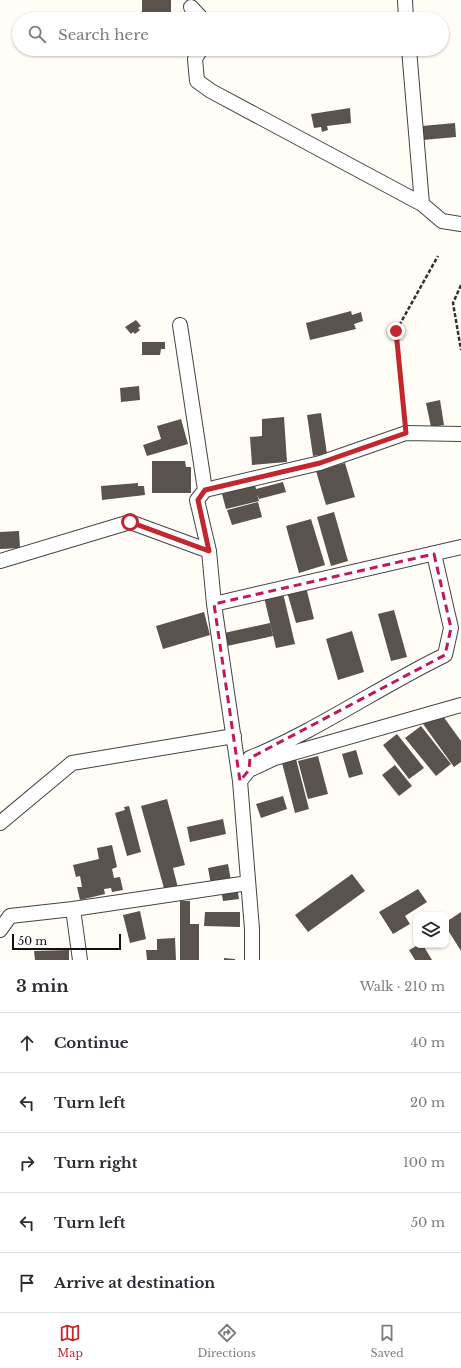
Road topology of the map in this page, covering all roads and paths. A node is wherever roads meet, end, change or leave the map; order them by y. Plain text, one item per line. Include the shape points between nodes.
1 (405, 0) edge
2 (192, 7) dead end
3 (196, 12) edge
4 (406, 12) edge
5 (197, 56) edge
6 (410, 56) edge
7 (422, 204) junction
8 (461, 224) edge
9 (438, 256) dead end
10 (461, 285) edge
11 (180, 325) dead end
12 (461, 350) edge
13 (406, 433) junction
14 (461, 434) edge
15 (205, 490) junction
16 (461, 547) edge
17 (209, 551) junction
18 (434, 554) junction
19 (0, 560) edge
20 (214, 604) junction
21 (461, 705) edge
22 (234, 736) junction
23 (249, 770) junction
24 (240, 781) junction
25 (0, 823) edge
26 (248, 883) junction
27 (73, 909) junction
28 (0, 930) edge
29 (80, 960) edge
30 (252, 960) edge

1 - 4 street
2 - 3 street
5 - 7 street via 198,81 211,91
6 - 7 street
7 - 8 street via 442,221
9 - 13 path via 396,331
10 - 12 path via 453,303
11 - 15 street
13 - 14 street
13 - 15 street via 320,463
15 - 17 street via 198,500
16 - 18 street
17 - 19 street via 130,522
17 - 20 street
18 - 20 street
18 - 23 street via 451,628 445,655 405,674 275,748 250,758
20 - 22 street
21 - 23 street via 276,758
22 - 24 street
22 - 25 street via 72,763
23 - 24 street
24 - 26 street
26 - 27 street
26 - 30 street
27 - 28 street via 10,916
27 - 29 street

